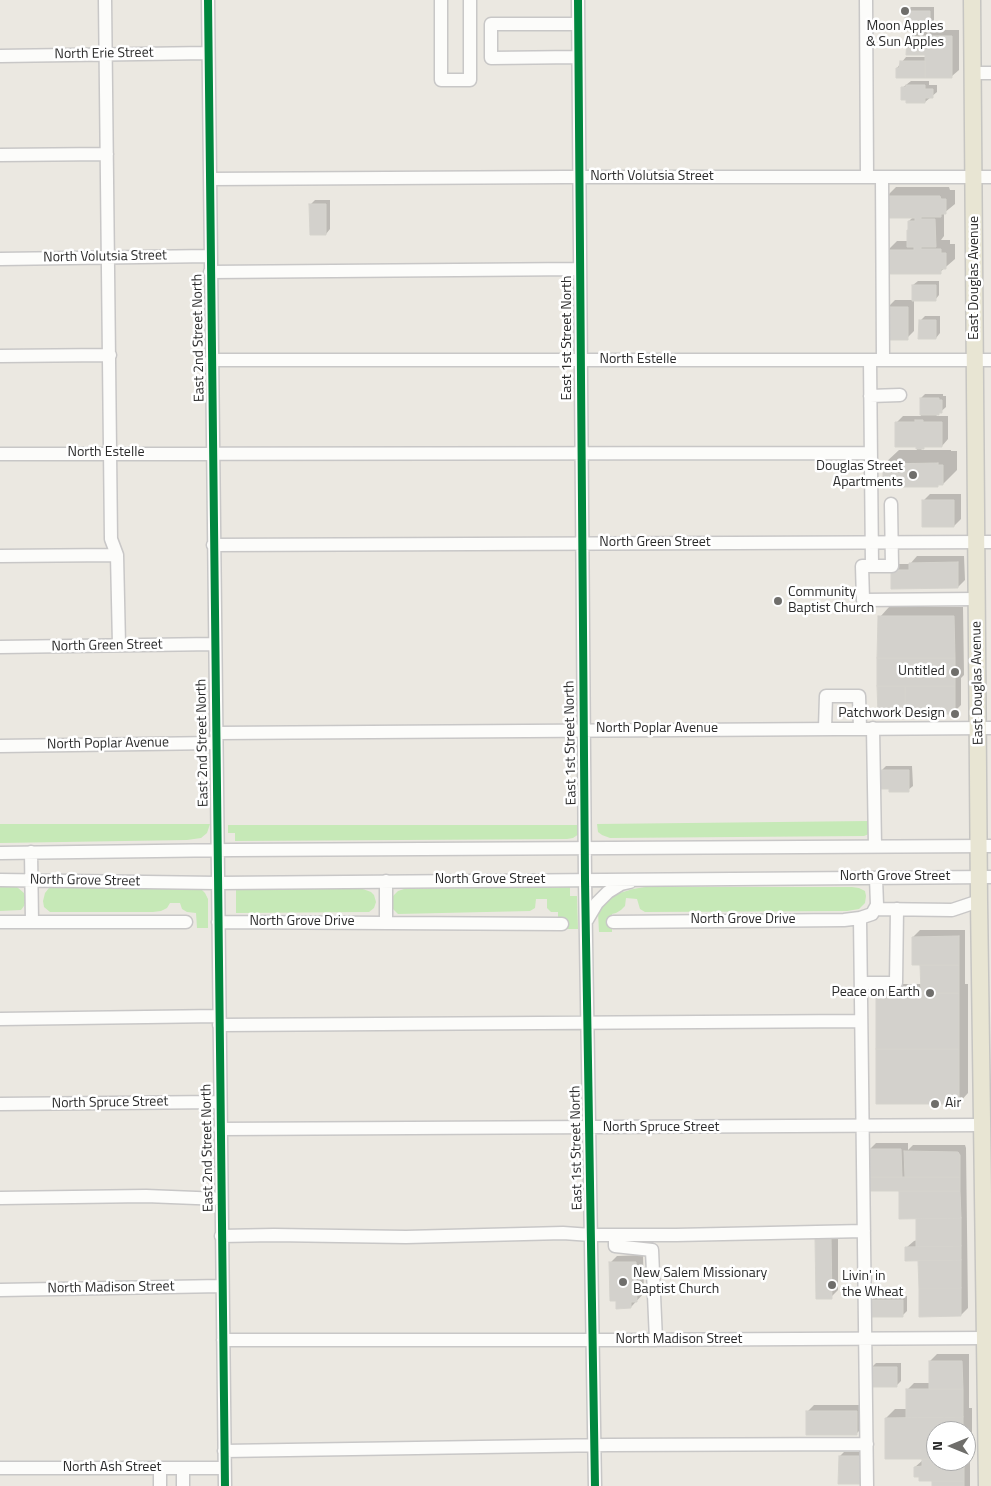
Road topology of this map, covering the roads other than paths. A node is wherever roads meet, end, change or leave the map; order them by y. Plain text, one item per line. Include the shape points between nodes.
1 (105, 0) edge
2 (208, 0) edge
3 (441, 0) edge
4 (470, 0) edge
5 (578, 0) edge
6 (866, 0) edge
7 (972, 0) edge
8 (578, 24) junction
9 (208, 53) junction
10 (106, 54) junction
11 (0, 56) edge
12 (578, 57) junction
13 (973, 73) junction
14 (991, 73) edge
15 (107, 154) junction
16 (0, 155) edge
17 (579, 177) junction
18 (867, 177) junction
19 (882, 177) junction
20 (974, 177) junction
21 (991, 177) edge
22 (210, 179) junction
23 (210, 256) junction
24 (108, 257) junction
25 (0, 259) edge
26 (580, 269) junction
27 (210, 272) junction
28 (110, 355) junction
29 (0, 356) edge
30 (211, 360) junction
31 (580, 360) junction
32 (870, 360) junction
33 (883, 360) junction
34 (983, 360) edge
35 (900, 395) dead end
36 (870, 396) junction
37 (111, 453) junction
38 (212, 453) junction
39 (581, 453) junction
40 (870, 453) junction
41 (0, 454) edge
42 (891, 504) dead end
43 (871, 542) junction
44 (891, 542) junction
45 (984, 542) edge
46 (581, 544) junction
47 (213, 545) junction
48 (117, 555) junction
49 (0, 556) edge
50 (872, 566) junction
51 (977, 599) junction
52 (214, 644) junction
53 (119, 645) junction
54 (0, 647) edge
55 (826, 728) junction
56 (860, 728) junction
57 (873, 728) junction
58 (985, 728) edge
59 (584, 730) junction
60 (216, 738) junction
61 (0, 746) edge
62 (875, 846) junction
63 (985, 846) edge
64 (584, 847) junction
65 (217, 850) junction
66 (31, 852) junction
67 (0, 853) edge
68 (985, 877) edge
69 (876, 878) junction
70 (638, 879) junction
71 (0, 880) edge
72 (32, 880) junction
73 (585, 880) junction
74 (386, 881) junction
75 (217, 882) junction
76 (979, 901) junction
77 (897, 909) junction
78 (869, 913) junction
79 (0, 922) edge
80 (32, 922) junction
81 (186, 922) dead end
82 (218, 922) junction
83 (586, 922) junction
84 (613, 922) dead end
85 (386, 923) junction
86 (562, 924) dead end
87 (861, 983) junction
88 (0, 1019) edge
89 (219, 1020) junction
90 (861, 1021) junction
91 (588, 1022) junction
92 (220, 1102) junction
93 (0, 1104) edge
94 (982, 1125) junction
95 (862, 1127) junction
96 (589, 1128) junction
97 (220, 1130) junction
98 (0, 1198) edge
99 (221, 1198) junction
100 (864, 1231) junction
101 (591, 1235) junction
102 (615, 1235) junction
103 (221, 1236) junction
104 (222, 1286) junction
105 (0, 1290) edge
106 (986, 1338) junction
107 (866, 1339) junction
108 (223, 1340) junction
109 (592, 1340) junction
110 (656, 1340) junction
111 (867, 1444) junction
112 (594, 1446) junction
113 (224, 1450) junction
114 (989, 1457) edge
115 (0, 1468) edge
116 (160, 1468) junction
117 (183, 1468) junction
118 (224, 1468) junction
119 (160, 1486) edge
120 (183, 1486) edge
121 (225, 1486) edge
122 (595, 1486) edge
123 (867, 1486) edge
124 (987, 1486) edge

1 - 10 street
2 - 9 street, East 2nd Street North
3 - 4 street via 441,80 470,80
5 - 8 street, East 1st Street North
6 - 18 street
7 - 13 main road, East Douglas Avenue
8 - 12 street, East 1st Street North
8 - 12 street via 490,24 490,58
9 - 10 street, North Erie Street
9 - 22 street, East 2nd Street North
10 - 11 street, North Erie Street
10 - 15 street
12 - 17 street, East 1st Street North
13 - 14 street
13 - 20 main road, East Douglas Avenue
15 - 16 street
15 - 24 street
17 - 18 street, North Volutsia Street
17 - 22 street, North Volutsia Street
17 - 26 street, East 1st Street North
18 - 19 street, North Volutsia Street
19 - 20 street, North Volutsia Street
19 - 33 street
20 - 21 street, North Volutsia Street
20 - 34 main road, East Douglas Avenue
22 - 23 street, East 2nd Street North
23 - 24 street, North Volutsia Street
23 - 27 street, East 2nd Street North
24 - 25 street, North Volutsia Street
24 - 28 street
26 - 27 street
26 - 31 street, East 1st Street North
27 - 30 street, East 2nd Street North
28 - 29 street
28 - 37 street
30 - 31 street, North Estelle
30 - 38 street, East 2nd Street North
31 - 32 street, North Estelle
31 - 39 street, East 1st Street North
32 - 33 street, North Estelle
32 - 36 street
33 - 34 street, North Estelle
34 - 45 main road, East Douglas Avenue
35 - 36 street
36 - 40 street
37 - 38 street, North Estelle
37 - 41 street, North Estelle
37 - 48 street via 111,539
38 - 39 street, North Estelle
38 - 47 street, East 2nd Street North
39 - 40 street, North Estelle
39 - 46 street, East 1st Street North
40 - 43 street
42 - 44 street
43 - 44 street, North Green Street
43 - 46 street, North Green Street
43 - 50 street
44 - 45 street, North Green Street
44 - 50 street via 892,566
45 - 51 main road, East Douglas Avenue
46 - 47 street, North Green Street
46 - 59 street, East 1st Street North
47 - 52 street, East 2nd Street North
48 - 49 street
48 - 53 street
50 - 51 street via 862,566 863,600
51 - 58 main road, East Douglas Avenue
52 - 53 street, North Green Street
52 - 60 street, East 2nd Street North
53 - 54 street, North Green Street
55 - 56 street, North Poplar Avenue
55 - 56 street via 826,696 859,696
55 - 59 street, North Poplar Avenue
56 - 57 street, North Poplar Avenue
57 - 58 street, North Poplar Avenue
57 - 62 street
58 - 63 main road, East Douglas Avenue
59 - 60 street, North Poplar Avenue
59 - 64 street, East 1st Street North
60 - 61 street, North Poplar Avenue
60 - 65 street, East 2nd Street North
62 - 63 street, North Grove Street
62 - 64 street, North Grove Street
63 - 68 main road, East Douglas Avenue
64 - 65 street, North Grove Street
64 - 73 street, East 1st Street North
65 - 66 street, North Grove Street
65 - 75 street, East 2nd Street North
66 - 67 street, North Grove Street
66 - 72 street
68 - 69 street, North Grove Street
68 - 76 main road, East Douglas Avenue
69 - 70 street, North Grove Street
69 - 78 street via 877,905
70 - 73 street, North Grove Street
70 - 83 street via 611,890 597,902
71 - 72 street, North Grove Street
72 - 75 street, North Grove Street
72 - 80 street
73 - 74 street, North Grove Street
73 - 83 street, East 1st Street North
74 - 75 street, North Grove Street
74 - 85 street
75 - 82 street, East 2nd Street North
76 - 77 street, North Grove Drive via 952,910
76 - 94 main road, East Douglas Avenue
77 - 78 street, North Grove Drive
77 - 87 street via 896,983
78 - 84 street, North Grove Drive via 844,920
78 - 87 street
79 - 80 street
80 - 81 street
82 - 85 street, North Grove Drive
82 - 89 street, East 2nd Street North
83 - 91 street, East 1st Street North
85 - 86 street, North Grove Drive
87 - 90 street
88 - 89 street
89 - 91 street
89 - 92 street, East 2nd Street North
90 - 91 street
90 - 95 street
91 - 96 street, East 1st Street North
92 - 93 street, North Spruce Street
92 - 97 street, East 2nd Street North
94 - 95 street, North Spruce Street
94 - 106 main road, East Douglas Avenue
95 - 96 street, North Spruce Street
95 - 100 street
96 - 97 street, North Spruce Street
96 - 101 street, East 1st Street North
97 - 99 street, East 2nd Street North
98 - 99 street
99 - 103 street, East 2nd Street North
100 - 102 street
100 - 107 street
101 - 102 street
101 - 103 street
101 - 109 street, East 1st Street North
102 - 110 street via 615,1246 652,1250
103 - 104 street, East 2nd Street North
104 - 105 street, North Madison Street
104 - 108 street, East 2nd Street North
106 - 107 street, North Madison Street
106 - 114 main road, East Douglas Avenue
107 - 110 street, North Madison Street
107 - 111 street
108 - 109 street, North Madison Street
108 - 113 street, East 2nd Street North
109 - 110 street, North Madison Street
109 - 112 street, East 1st Street North
111 - 112 street
111 - 123 street
112 - 113 street
112 - 122 street, East 1st Street North
113 - 118 street, East 2nd Street North
114 - 124 main road, East Douglas Avenue
115 - 116 street, North Ash Street
116 - 117 street, North Ash Street
116 - 119 street
117 - 118 street, North Ash Street
117 - 120 street
118 - 121 street, East 2nd Street North

